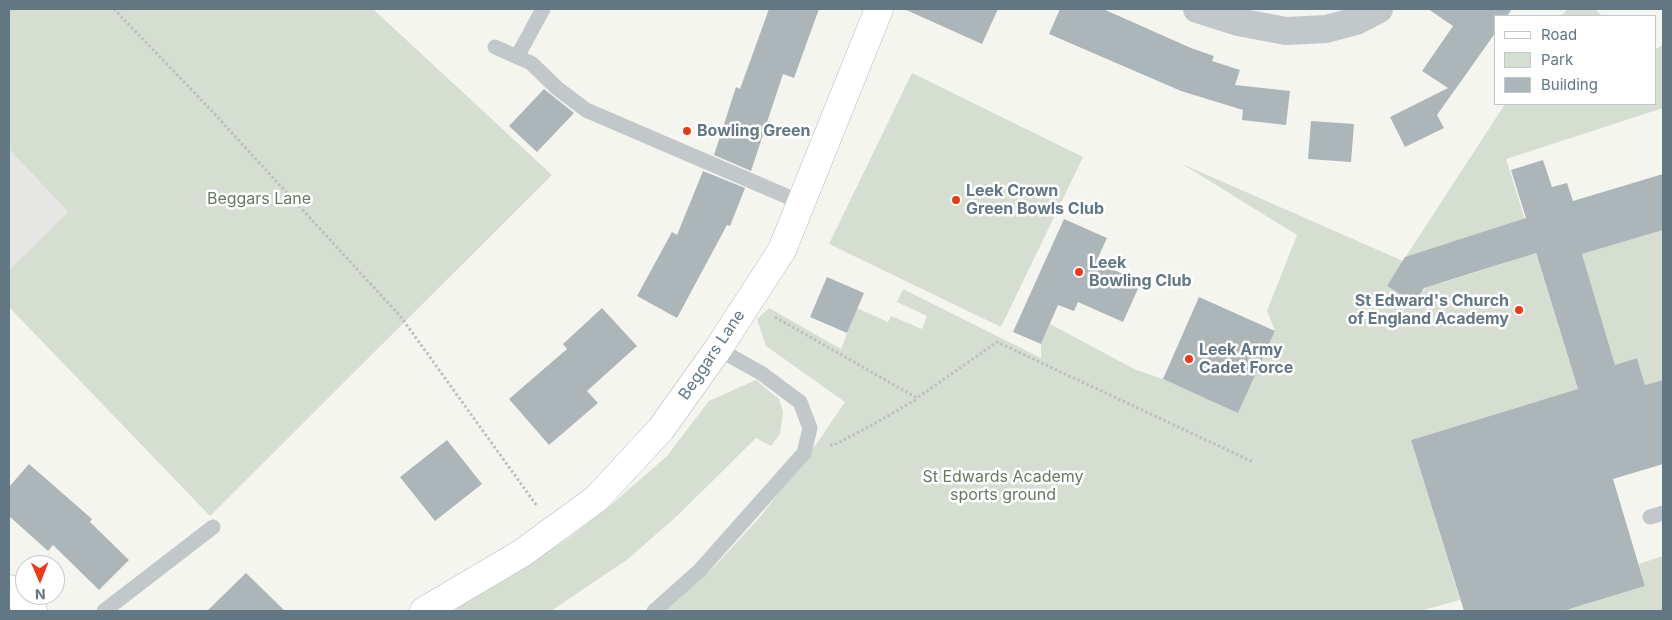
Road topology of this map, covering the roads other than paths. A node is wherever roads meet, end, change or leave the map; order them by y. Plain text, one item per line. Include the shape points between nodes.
1 (543, 9) edge
2 (879, 9) edge
3 (1197, 9) edge
4 (1379, 9) edge
5 (495, 47) dead end
6 (517, 57) junction
7 (800, 202) junction
8 (718, 349) junction
9 (213, 528) dead end
10 (9, 589) edge
11 (428, 610) edge
12 (33, 611) edge
13 (104, 611) edge
14 (654, 611) edge

1 - 6 lane
2 - 7 street, Beggars Lane
3 - 4 street via 1238,22 1286,31 1326,29 1356,21
5 - 6 lane
6 - 7 lane via 531,63 586,110
7 - 8 street, Beggars Lane via 782,250
8 - 11 street, Beggars Lane via 660,429 596,499 522,553
8 - 14 lane via 761,373 800,402 810,428 807,441 804,453 700,570
9 - 13 lane
10 - 12 street

